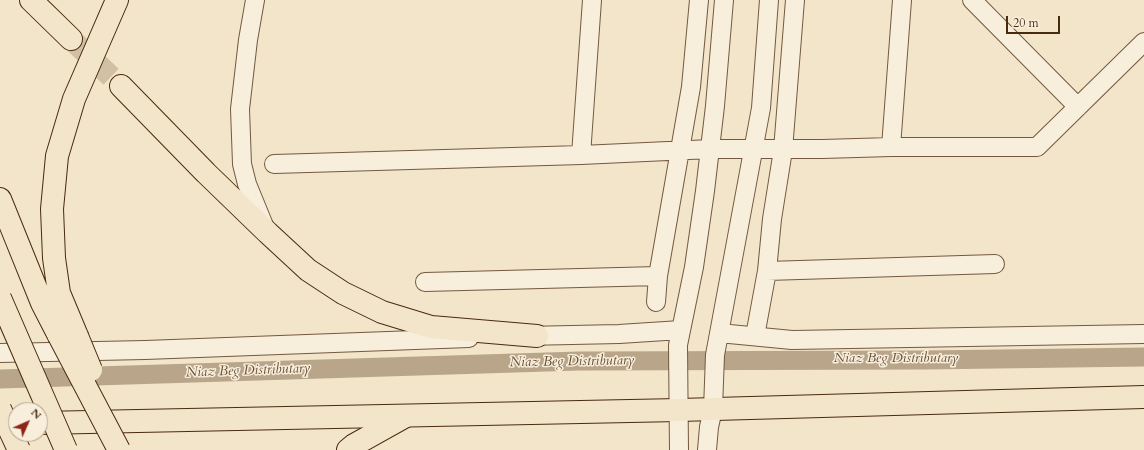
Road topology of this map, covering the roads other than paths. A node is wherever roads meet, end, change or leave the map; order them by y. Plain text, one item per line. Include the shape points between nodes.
1 (31, 0) edge
2 (116, 0) edge
3 (255, 0) edge
4 (592, 0) edge
5 (699, 0) edge
6 (724, 0) edge
7 (769, 0) edge
8 (795, 0) edge
9 (902, 0) edge
10 (972, 0) edge
11 (71, 39) tunnel mouth
12 (1144, 42) edge
13 (121, 86) tunnel mouth
14 (1078, 107) junction
15 (891, 147) junction
16 (710, 149) junction
17 (753, 150) junction
18 (783, 150) junction
19 (679, 151) junction
20 (581, 155) junction
21 (274, 164) dead end
22 (0, 199) edge
23 (268, 233) junction
24 (995, 264) dead end
25 (767, 271) junction
26 (658, 276) junction
27 (426, 282) dead end
28 (0, 298) edge
29 (656, 302) dead end
30 (681, 330) junction
31 (720, 333) junction
32 (1144, 334) edge
33 (68, 336) junction
34 (537, 336) junction
35 (755, 336) junction
36 (0, 353) edge
37 (1144, 397) edge
38 (678, 400) junction
39 (714, 400) junction
40 (0, 409) edge
41 (406, 416) junction
42 (48, 423) edge
43 (19, 450) edge
44 (66, 450) edge
45 (119, 450) edge
46 (122, 450) edge
47 (348, 450) edge
48 (679, 450) edge
49 (707, 450) edge

1 - 11 main road
2 - 33 main road via 74,99 57,156 52,209 54,258
3 - 23 street via 240,109 242,164
4 - 20 street
5 - 19 street via 691,88
6 - 16 street
7 - 17 street via 761,108
8 - 18 street
9 - 15 street
10 - 14 street
12 - 14 street
13 - 23 main road
14 - 15 street via 1037,147
15 - 18 street
16 - 17 street
16 - 19 street
16 - 30 street via 694,267
17 - 18 street
17 - 31 street
18 - 25 street
19 - 20 street
19 - 26 street
20 - 21 street
22 - 33 main road via 42,303
23 - 34 main road via 308,270 343,293 382,312 431,327
24 - 25 street
25 - 35 street
26 - 27 street
26 - 29 street
28 - 44 main road, bridge
30 - 34 street
30 - 38 street via 678,345
31 - 35 street
31 - 39 street via 715,355
32 - 35 street via 792,340
33 - 45 main road, bridge
33 - 46 main road, bridge
34 - 36 street
37 - 39 main road
38 - 39 main road
38 - 41 main road
38 - 48 street
39 - 49 street
40 - 43 main road, bridge
41 - 42 main road
41 - 47 main road

